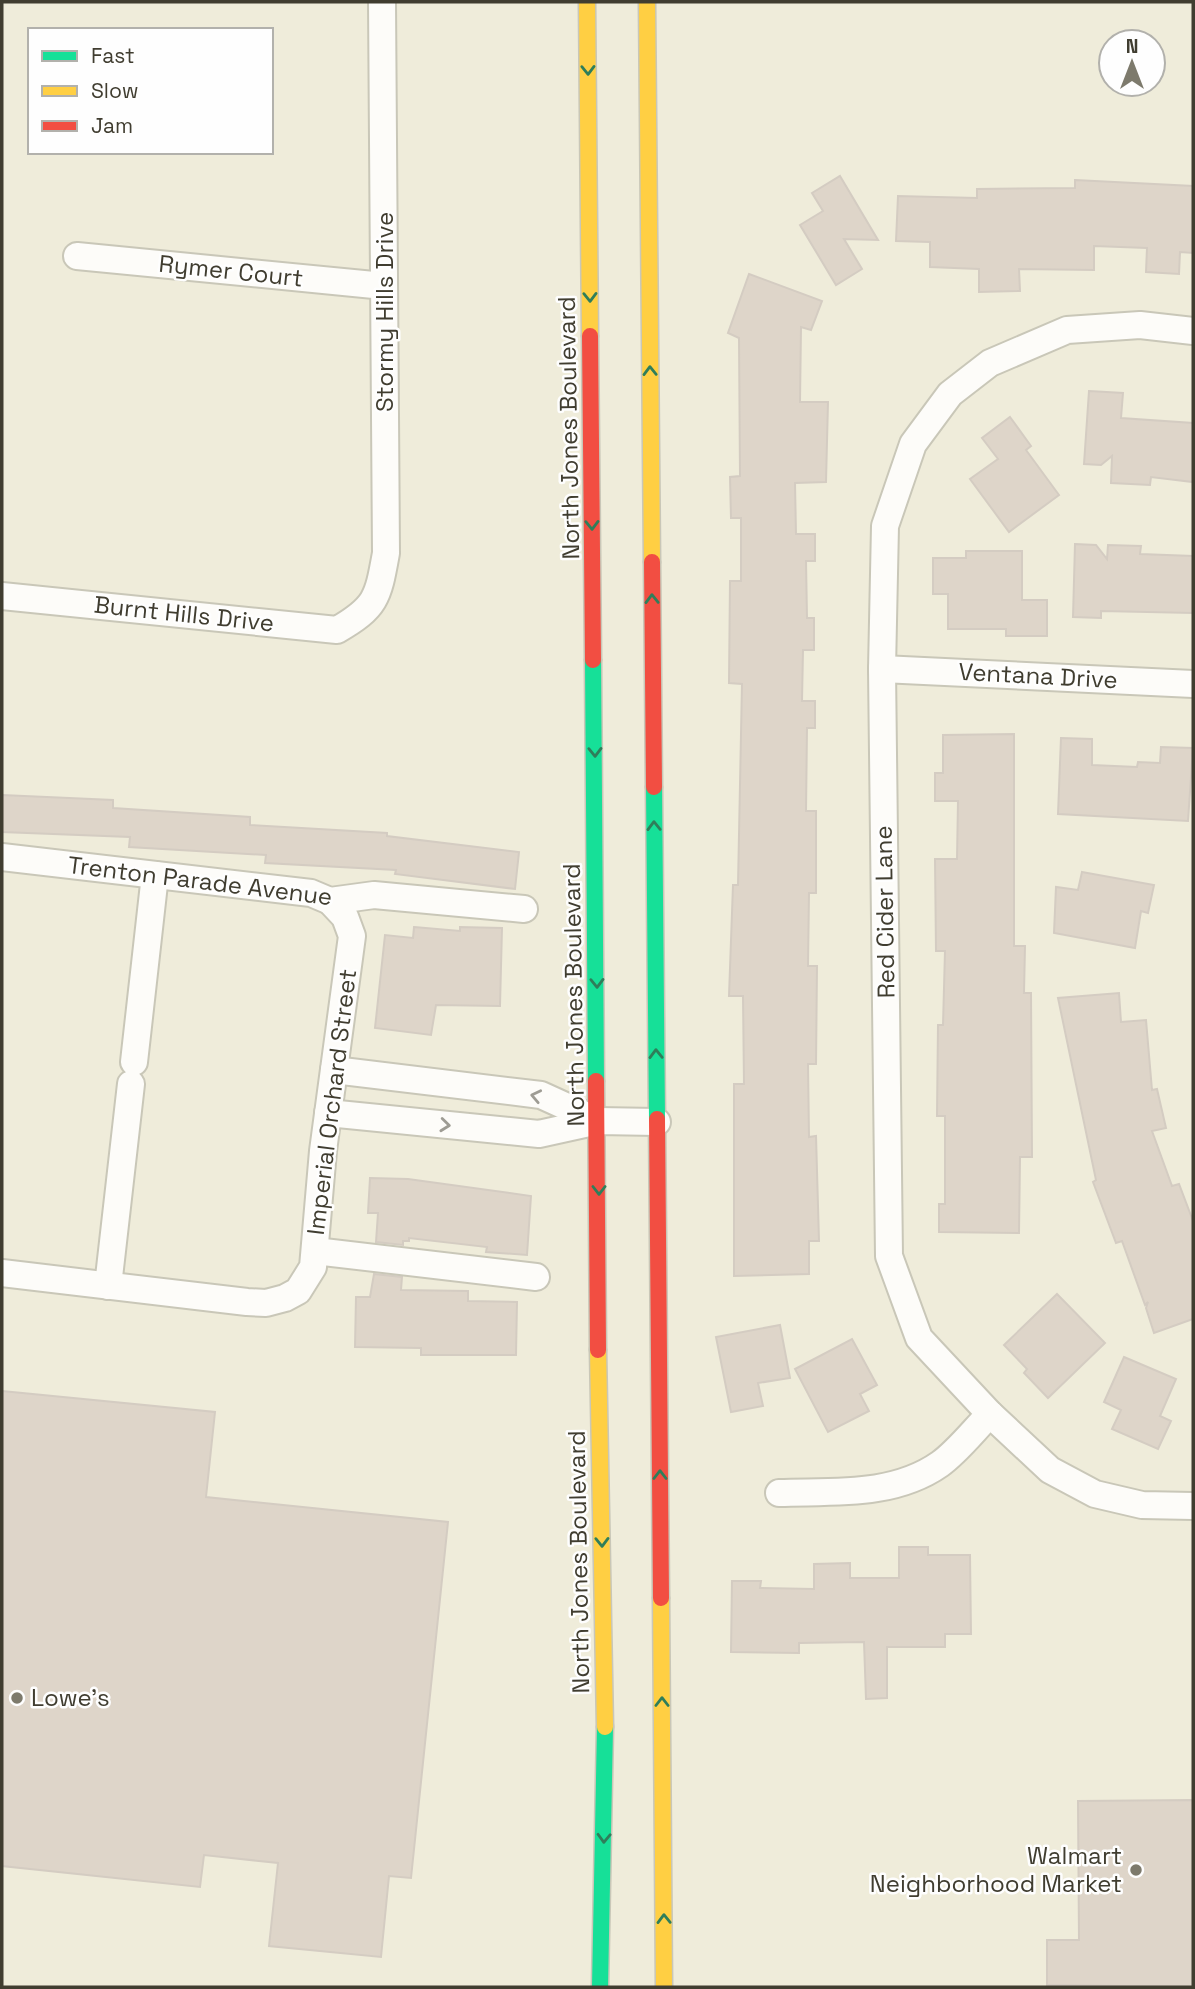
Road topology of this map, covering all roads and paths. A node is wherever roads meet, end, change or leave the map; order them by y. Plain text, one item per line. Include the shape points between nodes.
1 (383, 2) edge
2 (587, 2) edge
3 (647, 2) edge
4 (77, 256) dead end
5 (384, 286) junction
6 (1193, 331) edge
7 (2, 596) edge
8 (362, 615) joint
9 (882, 668) junction
10 (1193, 684) edge
11 (2, 857) edge
12 (155, 875) junction
13 (330, 901) junction
14 (524, 909) dead end
15 (334, 1070) junction
16 (328, 1112) junction
17 (598, 1122) junction
18 (657, 1122) junction
19 (315, 1251) junction
20 (2, 1273) edge
21 (536, 1277) dead end
22 (108, 1286) junction
23 (990, 1414) junction
24 (779, 1493) dead end
25 (1193, 1506) edge
26 (600, 1987) edge
27 (664, 1987) edge

1 - 5 street, Stormy Hills Drive
2 -> 17 main road, North Jones Boulevard
18 -> 3 main road
4 - 5 street, Rymer Court
5 - 8 street, Stormy Hills Drive via 386,553 379,593
6 - 9 street, Red Cider Lane via 1140,325 1067,330 990,363 950,394 913,444 885,526
7 - 8 street, Burnt Hills Drive via 337,630
9 - 10 street, Ventana Drive
9 - 23 street, Red Cider Lane via 889,1256 919,1338
11 - 12 street, Trenton Parade Avenue
12 - 13 street, Trenton Parade Avenue via 311,893
12 - 22 street
13 - 14 street, Trenton Parade Avenue via 374,895
13 - 15 street, Imperial Orchard Street via 345,917 352,936
15 - 16 street, Imperial Orchard Street
17 -> 15 street via 541,1095
16 -> 17 street via 540,1134
16 - 19 street, Imperial Orchard Street
17 - 18 street
17 -> 26 main road, North Jones Boulevard via 611,1769
27 -> 18 main road via 657,1770
19 - 21 street
19 - 22 street, Imperial Orchard Street via 307,1280 298,1290 266,1303
20 - 22 street
23 - 24 street via 941,1464 905,1482 869,1490
23 - 25 street, Red Cider Lane via 1050,1469 1095,1494 1142,1505

